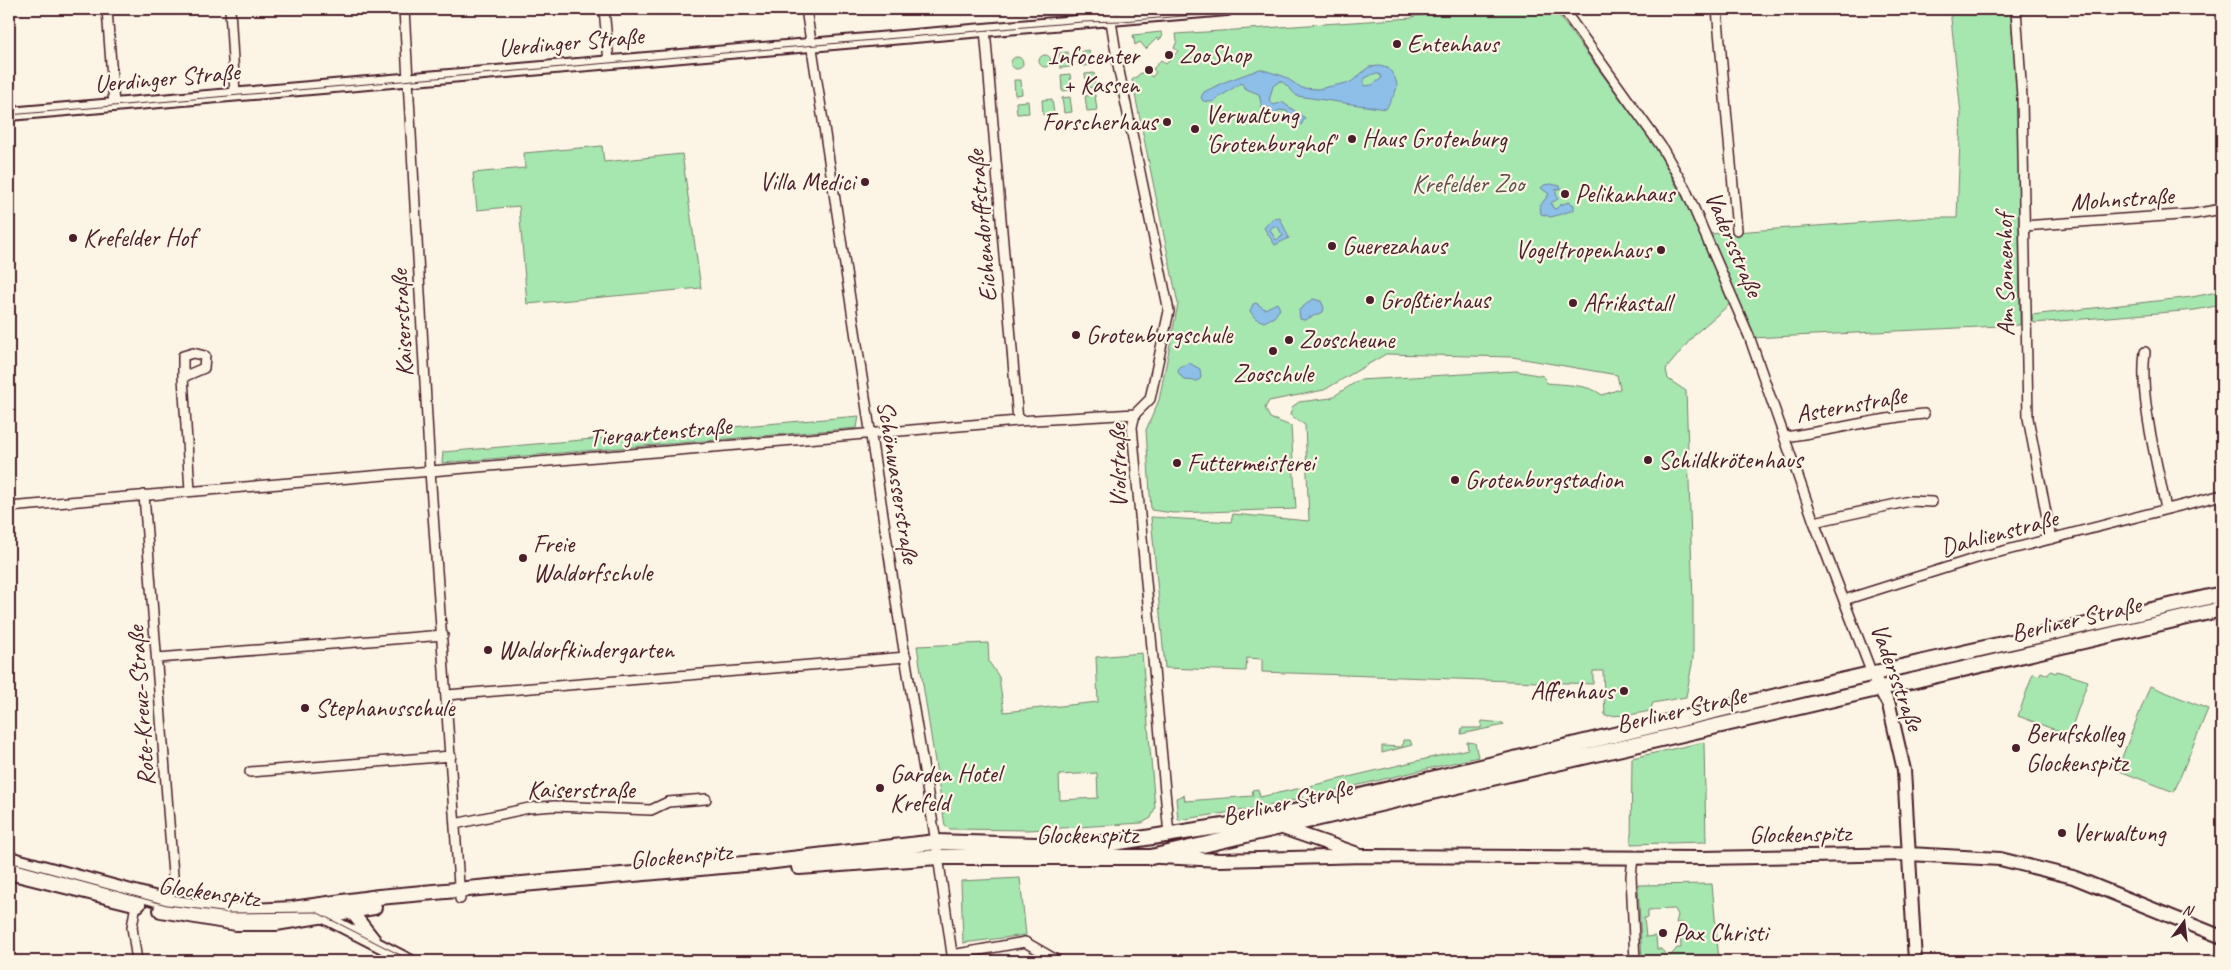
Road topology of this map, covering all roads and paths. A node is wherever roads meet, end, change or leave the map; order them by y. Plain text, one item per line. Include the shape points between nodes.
1 (106, 9) edge
2 (230, 9) edge
3 (404, 9) edge
4 (604, 9) edge
5 (806, 9) edge
6 (1227, 9) edge
7 (1563, 9) edge
8 (1717, 9) edge
9 (2016, 9) edge
10 (1109, 14) edge
11 (985, 29) junction
12 (812, 44) junction
13 (609, 62) junction
14 (407, 79) junction
15 (235, 94) junction
16 (114, 105) junction
17 (9, 114) edge
18 (2222, 209) edge
19 (2024, 226) junction
20 (1737, 230) dead end
21 (2145, 352) dead end
22 (183, 377) dead end
23 (1134, 414) junction
24 (1924, 414) dead end
25 (1018, 421) junction
26 (870, 434) junction
27 (1784, 437) junction
28 (430, 471) junction
29 (190, 491) junction
30 (144, 495) junction
31 (2222, 495) edge
32 (1932, 502) dead end
33 (9, 507) edge
34 (2166, 509) junction
35 (1814, 522) junction
36 (2050, 539) junction
37 (2222, 594) edge
38 (1844, 600) junction
39 (2222, 609) edge
40 (443, 635) junction
41 (906, 657) junction
42 (158, 658) junction
43 (1872, 674) junction
44 (1880, 687) junction
45 (447, 695) junction
46 (451, 756) junction
47 (250, 772) dead end
48 (706, 799) dead end
49 (1256, 821) junction
50 (455, 824) junction
51 (1280, 826) junction
52 (1169, 835) junction
53 (936, 842) junction
54 (1909, 854) junction
55 (1364, 856) junction
56 (938, 857) junction
57 (1151, 857) junction
58 (1633, 858) junction
59 (9, 859) edge
60 (9, 872) edge
61 (460, 894) junction
62 (136, 904) junction
63 (164, 906) junction
64 (321, 910) junction
65 (348, 910) junction
66 (2222, 937) edge
67 (377, 944) junction
68 (952, 958) edge
69 (137, 961) edge
70 (410, 961) edge
71 (1058, 961) edge
72 (1635, 961) edge
73 (1914, 961) edge

1 - 16 street
2 - 15 street
3 - 14 street, Kaiserstraße
4 - 13 street
5 - 12 street, Schönwasserstraße
6 - 10 main road, Uerdinger Straße
7 - 27 street, Vadersstraße via 1662,146 1685,188 1750,336
8 - 20 street, Vadersstraße
9 - 19 street, Am Sonnenhof via 2022,96
10 - 11 main road, Uerdinger Straße
10 - 23 street, Violstraße via 1170,311 1150,400
11 - 12 main road, Uerdinger Straße
11 - 25 street, Eichendorffstraße
12 - 13 main road, Uerdinger Straße
12 - 26 street, Schönwasserstraße
13 - 14 main road, Uerdinger Straße
14 - 15 main road, Uerdinger Straße
14 - 28 street, Kaiserstraße
15 - 16 main road, Uerdinger Straße
16 - 17 main road, Uerdinger Straße
18 - 19 street, Mohnstraße via 2194,214
19 - 36 street, Am Sonnenhof via 2028,418
21 - 34 street via 2144,378 2151,431
22 - 29 street
23 - 25 street, Tiergartenstraße
23 - 52 street, Violstraße via 1132,428 1138,501
24 - 27 street, Asternstraße
25 - 26 street, Tiergartenstraße
26 - 28 street, Tiergartenstraße
26 - 41 street, Schönwasserstraße
27 - 35 street, Vadersstraße
28 - 29 street, Tiergartenstraße
28 - 40 street, Kaiserstraße
29 - 30 street, Tiergartenstraße
30 - 33 street, Tiergartenstraße
30 - 42 street, Rote-Kreuz-Straße
31 - 34 street, Dahlienstraße
32 - 35 street via 1910,502
34 - 36 street, Dahlienstraße
35 - 38 street, Vadersstraße
36 - 38 street, Dahlienstraße via 1980,557
37 - 43 main road, Berliner Straße
38 - 43 street, Vadersstraße
39 - 44 main road, Berliner Straße
40 - 42 street
40 - 45 street, Kaiserstraße
41 - 45 street
41 - 53 street, Schönwasserstraße
42 - 63 street, Rote-Kreuz-Straße via 173,875
43 - 44 main road, Vadersstraße
43 - 49 main road, Berliner Straße
44 - 51 main road, Berliner Straße
44 - 54 main road, Vadersstraße via 1889,705 1904,770
45 - 46 street, Kaiserstraße
46 - 47 street
46 - 50 street, Kaiserstraße
48 - 50 street, Kaiserstraße via 668,802 651,810 529,808
49 - 51 main road, Glockenspitz
49 - 52 main road, Berliner Straße
50 - 61 street, Kaiserstraße
51 - 55 main road, Glockenspitz
51 - 57 main road, Berliner Straße
52 - 53 main road, Glockenspitz via 1113,843
53 - 56 street, Schönwasserstraße
53 - 61 main road, Glockenspitz
54 - 58 main road, Glockenspitz
54 - 66 main road, Glockenspitz via 2000,859 2073,876
54 - 73 main road, Vadersstraße
55 - 57 main road, Glockenspitz via 1220,860
55 - 58 main road, Glockenspitz
56 - 57 main road, Glockenspitz
56 - 61 main road, Glockenspitz
56 - 68 street, Schönwasserstraße
58 - 72 street
59 - 63 main road, Glockenspitz
60 - 62 main road, Glockenspitz
61 - 64 main road, Glockenspitz
61 - 65 main road, Glockenspitz
62 - 63 main road, Glockenspitz
62 - 69 street via 132,927
63 - 64 main road, Glockenspitz via 236,923 276,923
64 - 65 main road, Glockenspitz
64 - 67 main road
65 - 67 main road
67 - 70 main road
68 - 71 street via 1025,942

